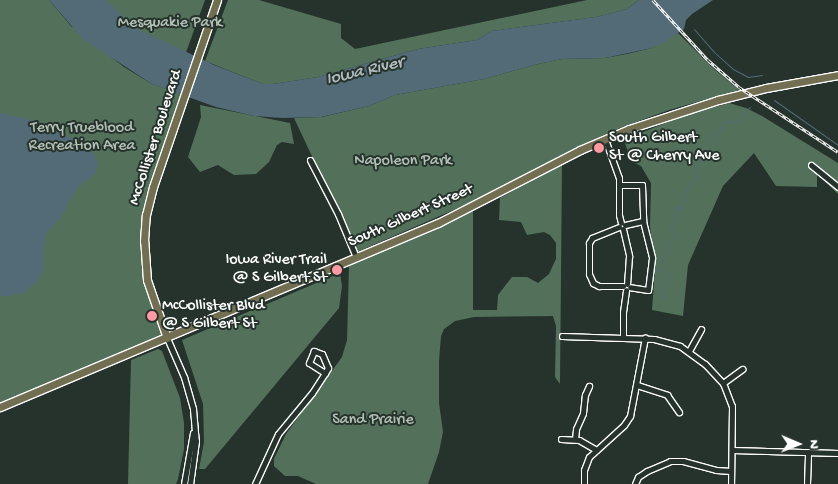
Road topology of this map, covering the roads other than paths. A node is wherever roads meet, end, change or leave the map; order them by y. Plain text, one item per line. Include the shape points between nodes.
1 (217, 0) edge
2 (838, 76) edge
3 (605, 139) junction
4 (310, 160) dead end
5 (812, 165) dead end
6 (619, 185) junction
7 (838, 187) edge
8 (643, 221) junction
9 (622, 226) junction
10 (356, 257) junction
11 (627, 287) junction
12 (701, 329) dead end
13 (562, 336) dead end
14 (623, 337) junction
15 (645, 337) junction
16 (167, 338) junction
17 (689, 351) junction
18 (742, 369) dead end
19 (325, 373) dead end
20 (723, 383) junction
21 (637, 385) junction
22 (589, 386) dead end
23 (0, 407) edge
24 (679, 412) dead end
25 (194, 430) junction
26 (561, 439) dead end
27 (575, 439) junction
28 (596, 450) junction
29 (732, 450) junction
30 (808, 452) junction
31 (838, 453) edge
32 (731, 470) junction
33 (184, 484) edge
34 (190, 484) edge
35 (255, 484) edge
36 (584, 484) edge
37 (635, 484) edge
38 (731, 484) edge
39 (808, 484) edge

1 - 16 main road, McCollister Boulevard via 149,201 144,240 150,292
2 - 3 main road, South Gilbert Street via 718,100 669,114
3 - 6 street via 615,162
3 - 10 main road, South Gilbert Street via 456,214
4 - 10 street
5 - 7 street
6 - 8 street via 642,185
6 - 9 street
8 - 9 street
8 - 11 street via 652,258 649,287 645,291
9 - 11 street via 630,256
9 - 11 street via 592,238 588,274 599,286
10 - 16 main road, South Gilbert Street
11 - 14 street via 622,312
12 - 17 street
13 - 14 street
14 - 15 street
15 - 17 street via 673,343
15 - 21 street
16 - 23 main road, South Gilbert Street
16 - 25 street, McCollister Boulevard via 189,392
17 - 20 street
18 - 20 street
19 - 35 street via 278,434
20 - 29 street via 732,406
21 - 24 street via 667,395
21 - 28 street via 628,420
22 - 27 street
25 - 33 street, McCollister Boulevard
25 - 34 street, McCollister Boulevard via 195,455
26 - 27 street
27 - 28 street
28 - 36 street via 585,465
29 - 30 street
29 - 32 street
30 - 31 street
30 - 39 street
32 - 37 street via 670,461 647,471 638,477
32 - 38 street

